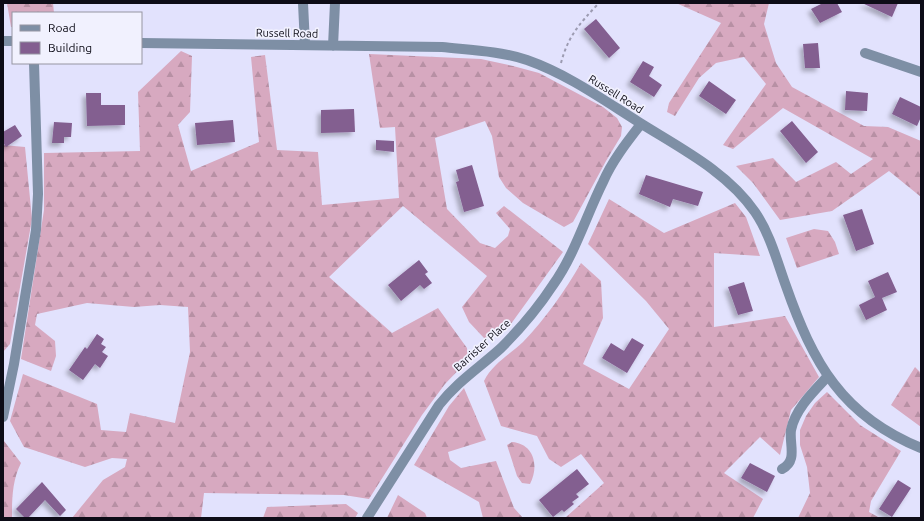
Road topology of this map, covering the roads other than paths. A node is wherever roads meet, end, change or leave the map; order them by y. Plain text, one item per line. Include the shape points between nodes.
1 (303, 3) edge
2 (335, 3) edge
3 (142, 43) edge
4 (305, 45) junction
5 (333, 46) junction
6 (865, 53) dead end
7 (34, 64) edge
8 (921, 72) edge
9 (641, 124) junction
10 (828, 376) junction
11 (3, 417) edge
12 (921, 448) edge
13 (782, 469) dead end
14 (367, 518) edge

1 - 4 street
2 - 5 street
3 - 4 street, Russell Road
4 - 5 street, Russell Road
5 - 9 street, Russell Road via 442,47 475,50 526,60 588,90
6 - 8 street
7 - 11 street via 38,194 36,230
9 - 10 street, Russell Road via 717,172 743,197 755,213 768,238 800,326
9 - 14 street, Barrister Place via 603,180 573,250 539,305 506,342 449,392
10 - 12 street, Russell Road via 866,418 900,439
10 - 13 street via 814,391 794,421 791,431 792,456 790,462

